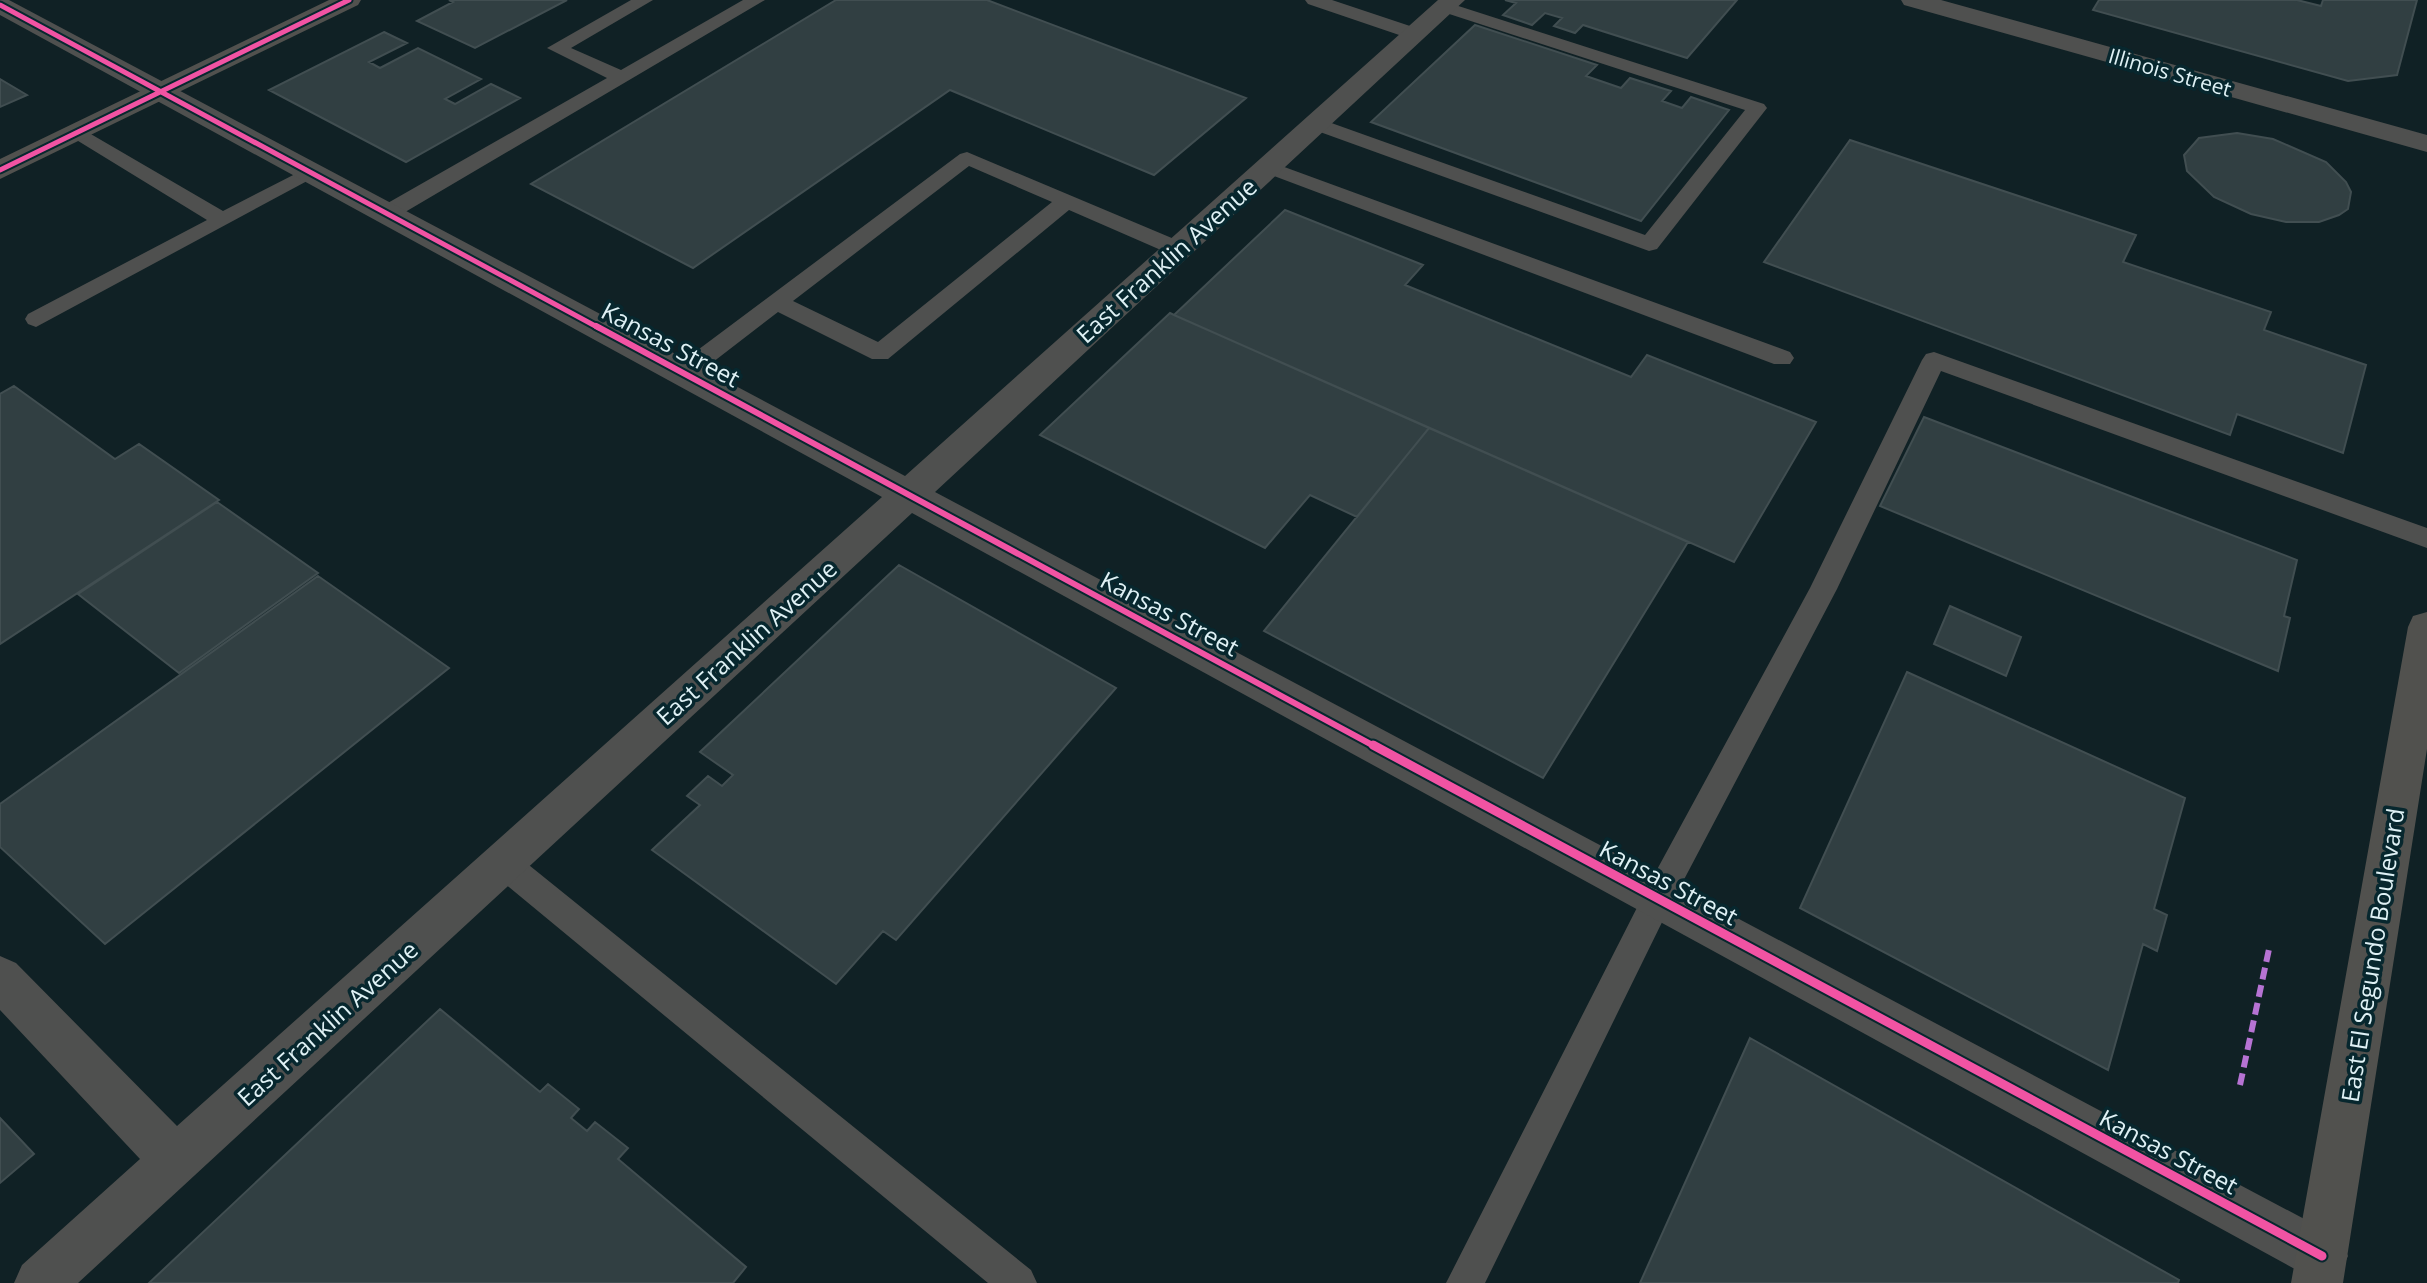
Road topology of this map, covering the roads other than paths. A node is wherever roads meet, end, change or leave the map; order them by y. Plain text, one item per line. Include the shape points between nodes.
1 (349, 0) edge
2 (644, 0) edge
3 (756, 0) edge
4 (1314, 0) edge
5 (1913, 0) edge
6 (1450, 3) edge
7 (1, 7) edge
8 (1415, 34) junction
9 (622, 78) junction
10 (161, 92) junction
11 (1317, 124) junction
12 (77, 132) junction
13 (2427, 144) edge
14 (1268, 167) junction
15 (0, 170) edge
16 (312, 173) junction
17 (1067, 201) junction
18 (387, 213) junction
19 (222, 220) junction
20 (1178, 249) junction
21 (776, 302) junction
22 (36, 319) dead end
23 (1782, 358) dead end
24 (683, 373) junction
25 (909, 494) junction
26 (2427, 538) edge
27 (2427, 627) edge
28 (503, 863) junction
29 (1658, 898) junction
30 (0, 978) edge
31 (175, 1160) junction
32 (2320, 1269) edge
33 (40, 1283) edge
34 (1018, 1283) edge
35 (1465, 1283) edge

1 - 10 main road
2 - 9 lane via 556,48
3 - 9 lane
4 - 8 lane
5 - 13 street, Illinois Street
6 - 8 street, East Franklin Avenue
6 - 11 lane via 1757,107 1649,244
7 - 10 street, Kansas Street
8 - 11 street, East Franklin Avenue
9 - 18 lane
10 - 12 main road
10 - 16 street, Kansas Street
11 - 14 street, East Franklin Avenue
12 - 15 main road
12 - 19 lane
14 - 20 street, East Franklin Avenue
14 - 23 lane
16 - 18 street, Kansas Street
16 - 19 lane
17 - 20 lane
17 - 21 lane via 967,158
17 - 21 lane via 880,353
18 - 24 street, Kansas Street
19 - 22 lane
20 - 25 street, East Franklin Avenue
21 - 24 lane
24 - 25 street, Kansas Street
25 - 28 street, East Franklin Avenue
25 - 29 street, Kansas Street
26 - 29 lane via 1934,360 1822,589
27 - 32 main road, East El Segundo Boulevard
28 - 31 street, East Franklin Avenue
28 - 34 lane
29 - 32 street, Kansas Street
29 - 35 lane
30 - 31 street
31 - 33 street, East Franklin Avenue

